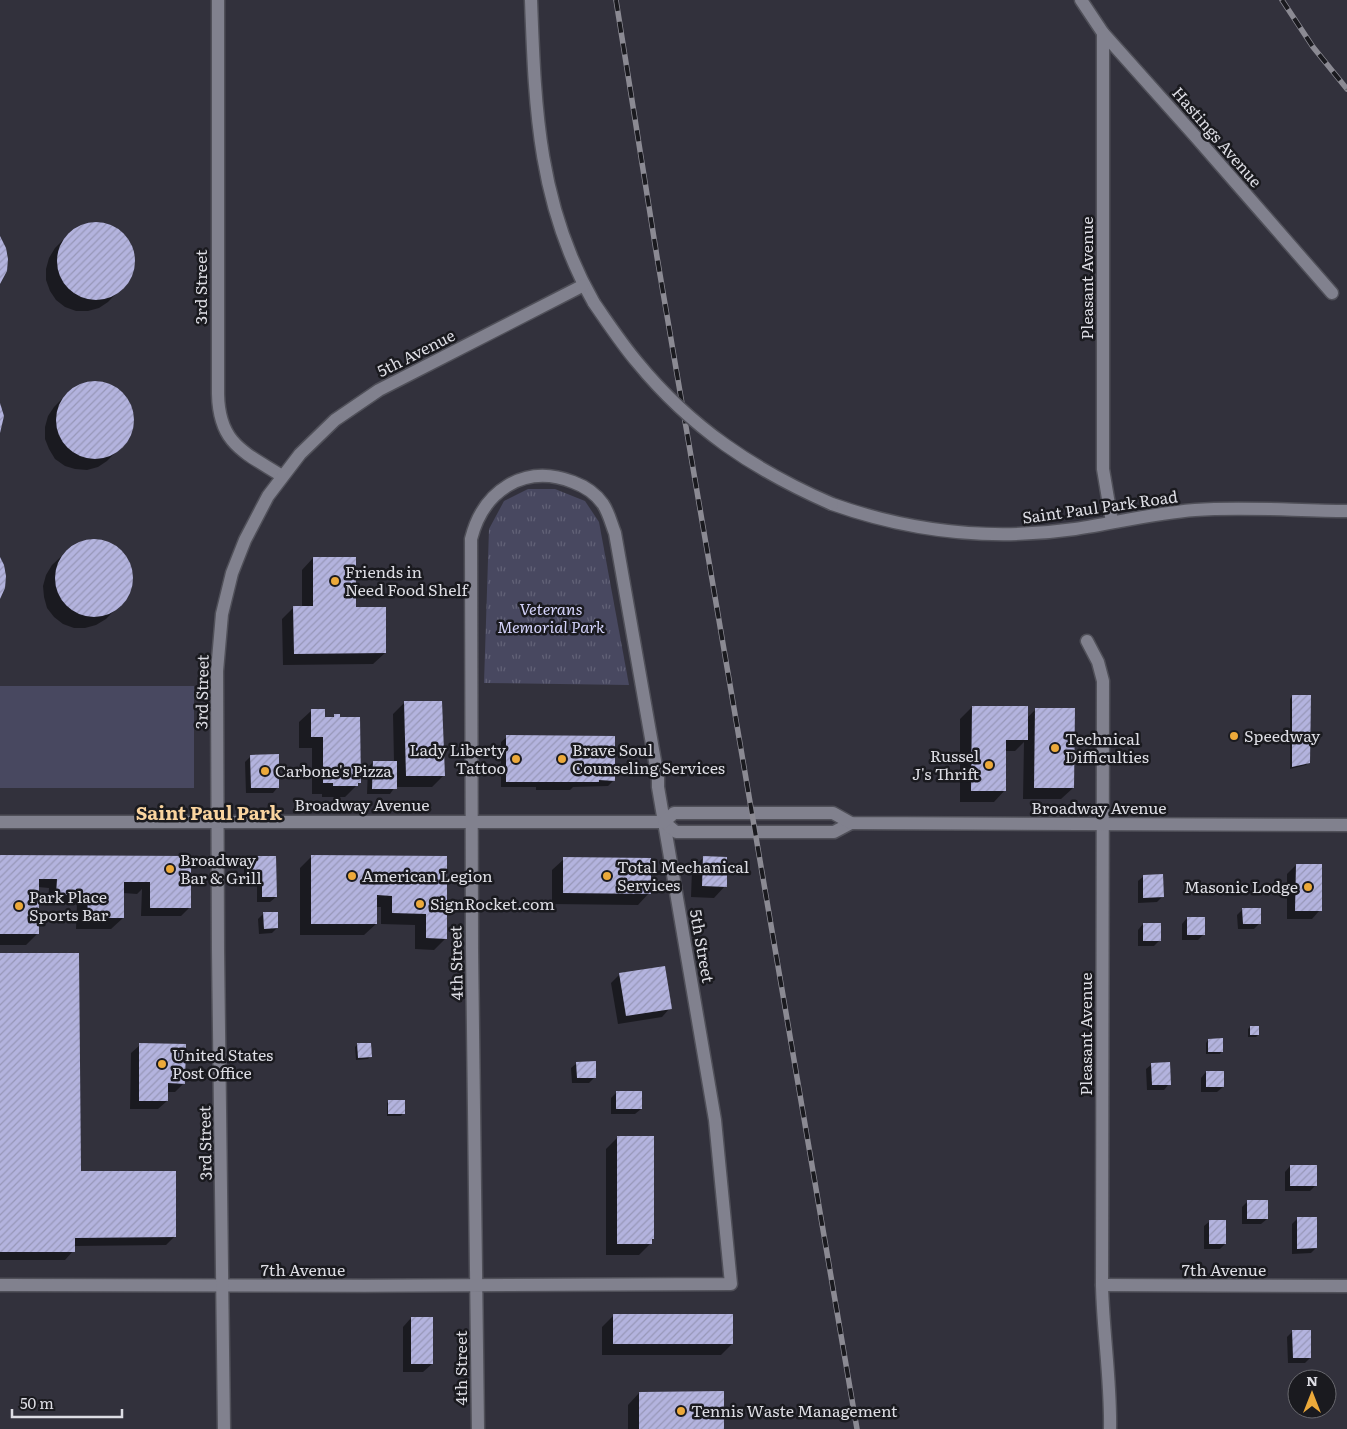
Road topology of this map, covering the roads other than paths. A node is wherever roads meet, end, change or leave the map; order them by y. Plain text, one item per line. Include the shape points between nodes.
1 (218, 0) edge
2 (531, 0) edge
3 (1081, 0) edge
4 (1103, 33) junction
5 (584, 285) junction
6 (1332, 293) dead end
7 (541, 475) joint
8 (282, 476) junction
9 (1347, 511) edge
10 (1112, 522) junction
11 (1087, 641) dead end
12 (472, 821) junction
13 (0, 822) edge
14 (218, 822) junction
15 (664, 822) junction
16 (851, 823) junction
17 (1103, 824) junction
18 (1347, 825) edge
19 (0, 1285) edge
20 (223, 1286) junction
21 (477, 1286) junction
22 (606, 1286) joint
23 (1102, 1286) junction
24 (1347, 1286) edge
25 (224, 1429) edge
26 (478, 1429) edge
27 (1110, 1429) edge

1 - 8 street, 3rd Street via 219,414 223,427 234,442
2 - 5 street, Saint Paul Park Road via 539,140 561,230
3 - 4 street, Hastings Avenue
4 - 6 street, Hastings Avenue
4 - 10 street, Pleasant Avenue via 1103,469
5 - 8 street, 5th Avenue via 360,401 324,429
5 - 10 street, Saint Paul Park Road, bridge via 620,341 686,415 750,463 832,504 894,522 976,534 1044,533
7 - 12 street, 4th Street via 506,486 492,498 475,524 471,539
7 - 15 street, 5th Street via 562,478 593,493 603,504 612,525
8 - 14 street, 3rd Street via 260,509 245,540 222,614 217,672
9 - 10 street, Saint Paul Park Road via 1206,509
11 - 17 street, Pleasant Avenue via 1098,662 1103,682
12 - 14 street, Broadway Avenue
12 - 15 street, Broadway Avenue
12 - 21 street, 4th Street
13 - 14 street, Broadway Avenue
14 - 20 street, 3rd Street
15 - 16 street, Broadway Avenue via 676,832 834,832
15 - 16 street, Broadway Avenue via 674,813 833,813
15 - 22 street, 5th Street via 715,1120 731,1284
16 - 17 street, Broadway Avenue
17 - 18 street, Broadway Avenue
17 - 23 street, Pleasant Avenue
19 - 20 street, 7th Avenue
20 - 21 street, 7th Avenue
20 - 25 street, 3rd Street
21 - 22 street, 7th Avenue
21 - 26 street, 4th Street
23 - 24 street, 7th Avenue
23 - 27 street, Pleasant Avenue

